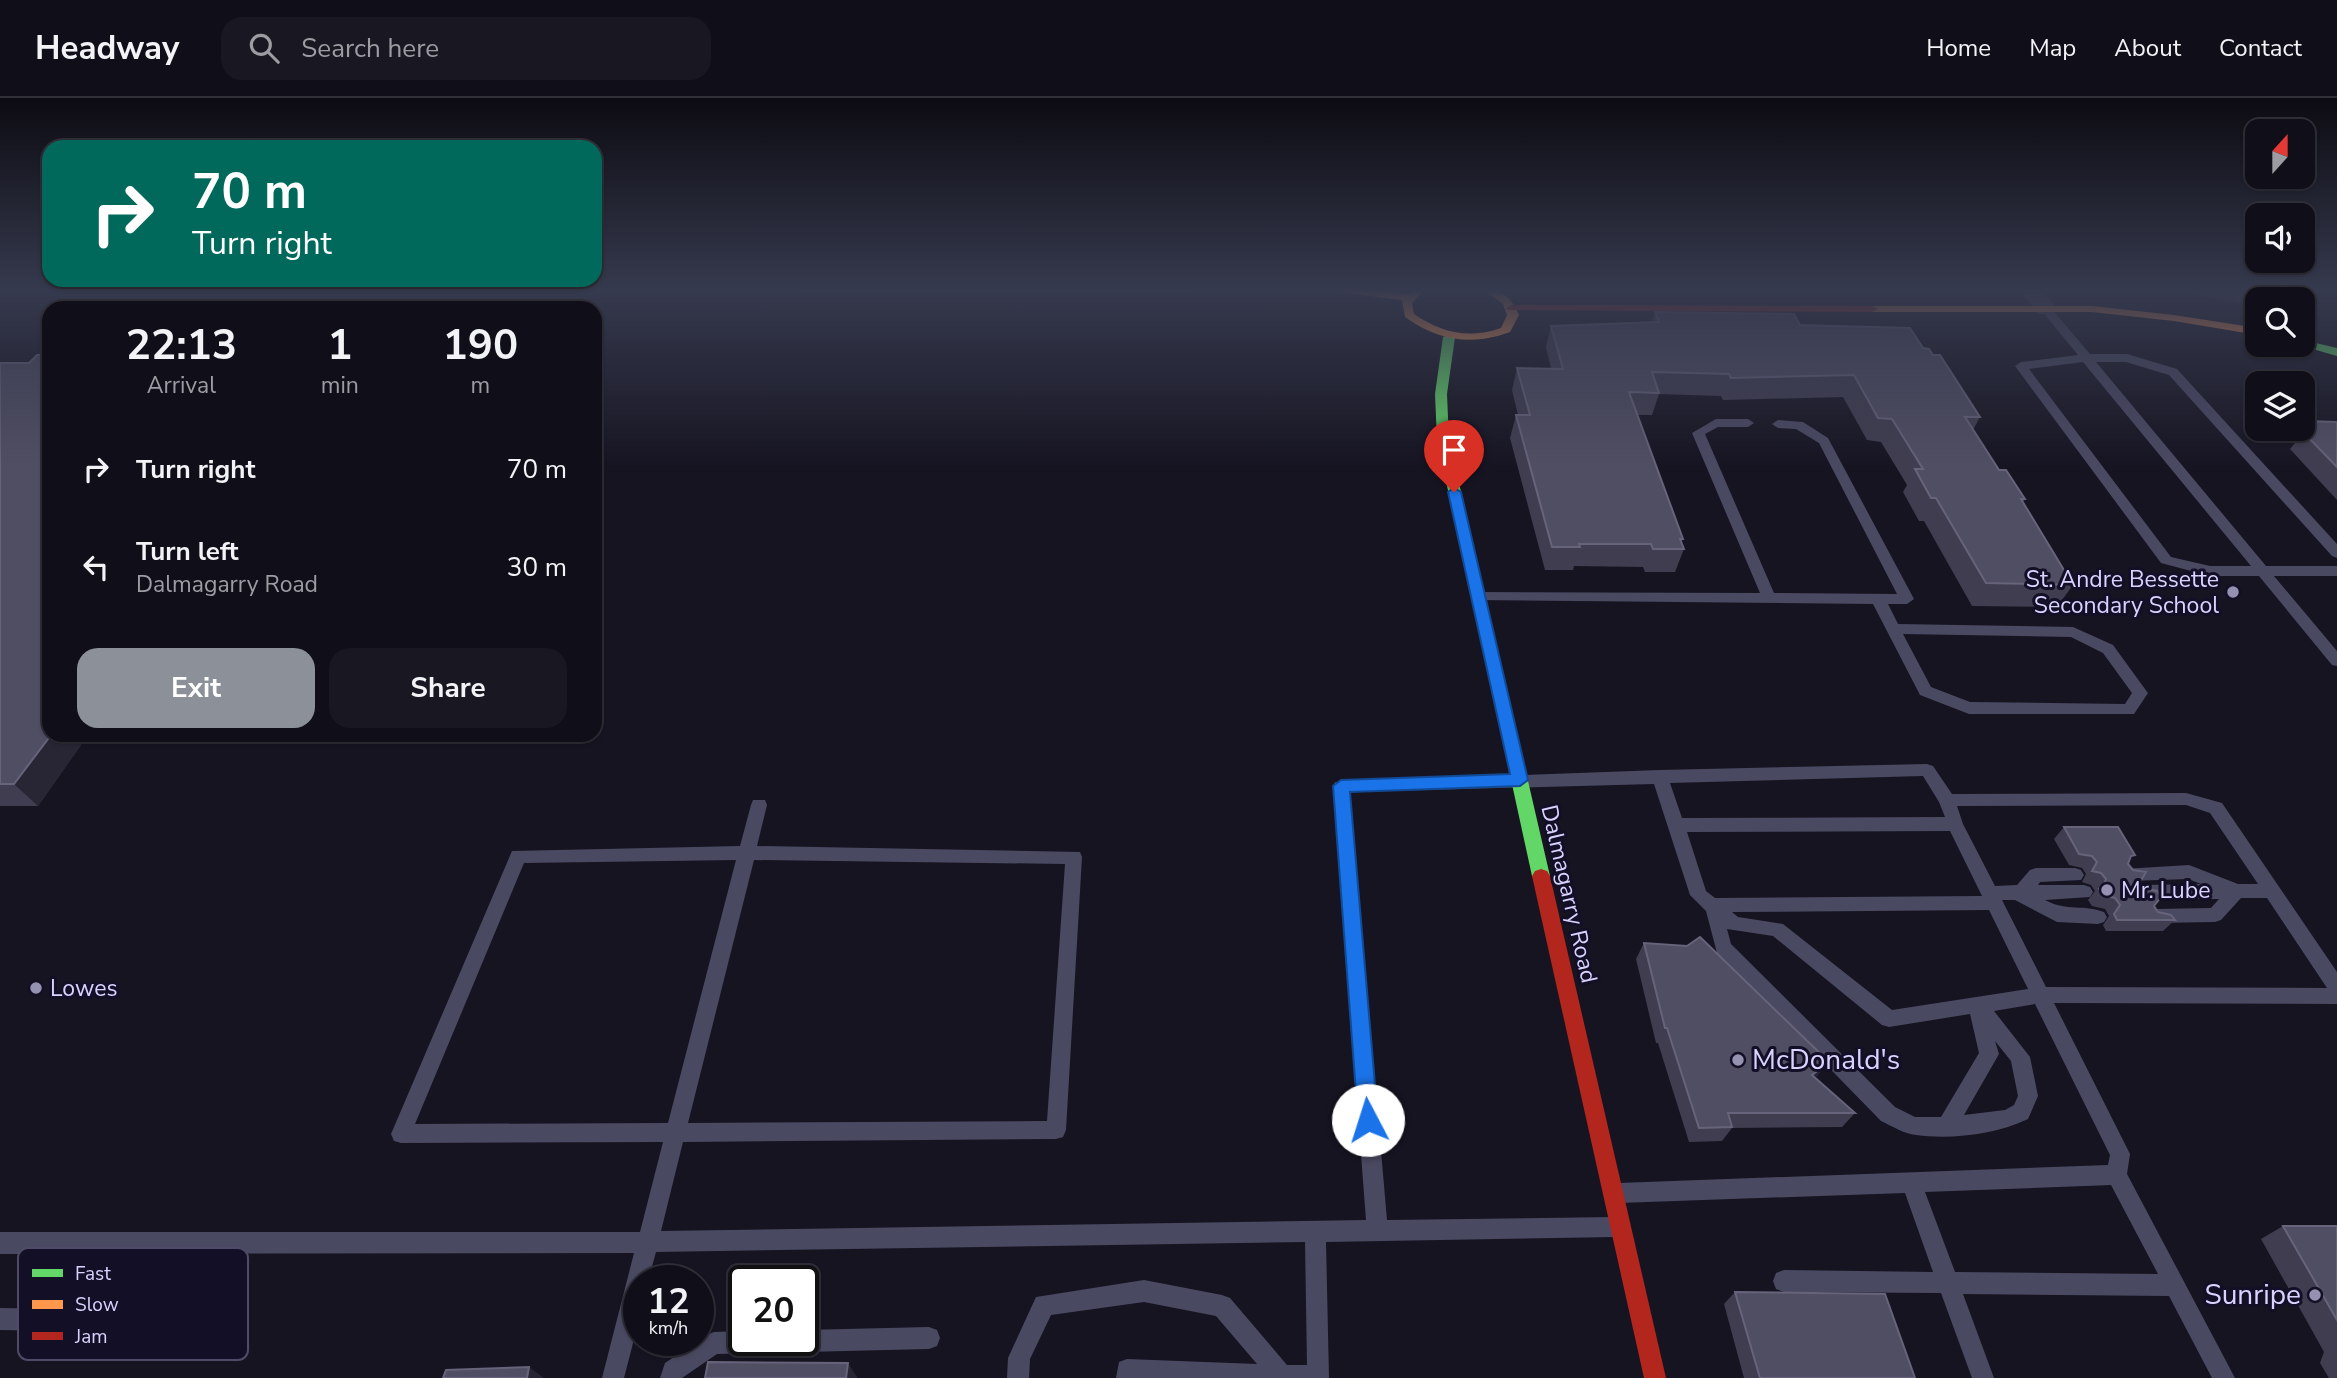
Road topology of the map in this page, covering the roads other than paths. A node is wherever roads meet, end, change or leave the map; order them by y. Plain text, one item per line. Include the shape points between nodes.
1 (1447, 349) edge
2 (2078, 349) edge
3 (2086, 358) junction
4 (1748, 423) dead end
5 (1778, 424) dead end
6 (2337, 554) edge
7 (2337, 571) edge
8 (2263, 573) junction
9 (1478, 597) junction
10 (1769, 598) junction
11 (1878, 598) junction
12 (1893, 629) junction
13 (2337, 662) edge
14 (1660, 776) junction
15 (1520, 780) junction
16 (1947, 800) junction
17 (759, 805) dead end
18 (1955, 824) junction
19 (1677, 825) junction
20 (746, 853) junction
21 (2129, 874) edge
22 (2075, 875) dead end
23 (2237, 891) junction
24 (2274, 891) junction
25 (2084, 892) dead end
26 (2140, 892) edge
27 (2021, 894) junction
28 (1992, 898) junction
29 (1713, 905) junction
30 (2154, 916) edge
31 (2098, 917) dead end
32 (2337, 987) edge
33 (2040, 995) junction
34 (2337, 996) edge
35 (1977, 1004) junction
36 (1946, 1127) junction
37 (676, 1132) junction
38 (2117, 1175) junction
39 (1911, 1182) junction
40 (1613, 1193) junction
41 (1620, 1227) junction
42 (1377, 1231) junction
43 (1315, 1232) junction
44 (649, 1242) junction
45 (0, 1243) edge
46 (1784, 1281) dead end
47 (1948, 1283) junction
48 (2175, 1285) junction
49 (0, 1318) edge
50 (18, 1318) edge
51 (929, 1338) dead end
52 (1282, 1376) junction
53 (613, 1378) edge
54 (671, 1378) edge
55 (1018, 1378) edge
56 (1127, 1378) edge
57 (1654, 1378) edge
58 (1983, 1378) edge
59 (2224, 1378) edge

1 - 9 street, Dalmagarry Road via 1441,394 1443,440
2 - 3 lane
3 - 6 lane via 2127,358 2174,372
3 - 8 lane
3 - 8 lane via 2021,366 2166,560 2210,571
4 - 10 lane via 1716,423 1698,433
5 - 11 lane via 1799,425 1824,441 1907,599
7 - 8 lane
8 - 13 lane
9 - 10 lane
9 - 15 street, Dalmagarry Road
10 - 11 lane
11 - 12 lane
12 - 12 lane via 1925,691 1969,708 2129,710 2140,693 2108,649 2073,632
14 - 15 lane
14 - 16 lane via 1927,769
14 - 19 lane
15 - 40 street, Dalmagarry Road
15 - 42 lane via 1341,786
16 - 18 lane
16 - 24 lane via 2186,799 2216,808
17 - 20 lane
18 - 19 lane
18 - 28 lane
19 - 29 lane via 1699,895
20 - 37 lane
20 - 37 lane via 518,856 401,1134
20 - 37 lane via 1074,857 1056,1130
21 - 23 lane via 2189,873
22 - 27 lane via 2036,874
23 - 24 lane
23 - 26 lane
23 - 30 lane via 2215,915
24 - 32 lane
25 - 27 lane
27 - 28 lane
27 - 31 lane via 2057,915
28 - 29 lane
28 - 33 lane
29 - 35 lane via 1734,923 1777,929 1889,1019
29 - 36 lane via 1723,948 1888,1114 1914,1126
33 - 34 lane
33 - 35 lane
33 - 38 lane via 2120,1154
35 - 36 lane via 1989,1054
35 - 36 lane via 2020,1056 2028,1096 2021,1112 2007,1119
37 - 44 lane
38 - 39 lane
38 - 48 lane
39 - 40 lane
39 - 47 lane
40 - 41 street, Dalmagarry Road
41 - 42 lane
41 - 57 street, Dalmagarry Road
42 - 43 lane
43 - 44 lane
43 - 52 lane via 1318,1377
44 - 45 lane
44 - 53 lane
46 - 47 lane
47 - 48 lane
47 - 58 lane
48 - 59 lane
49 - 50 lane
51 - 54 lane via 714,1343 673,1371
52 - 55 lane via 1222,1307 1144,1291 1044,1305 1019,1358
52 - 56 lane via 1127,1370

